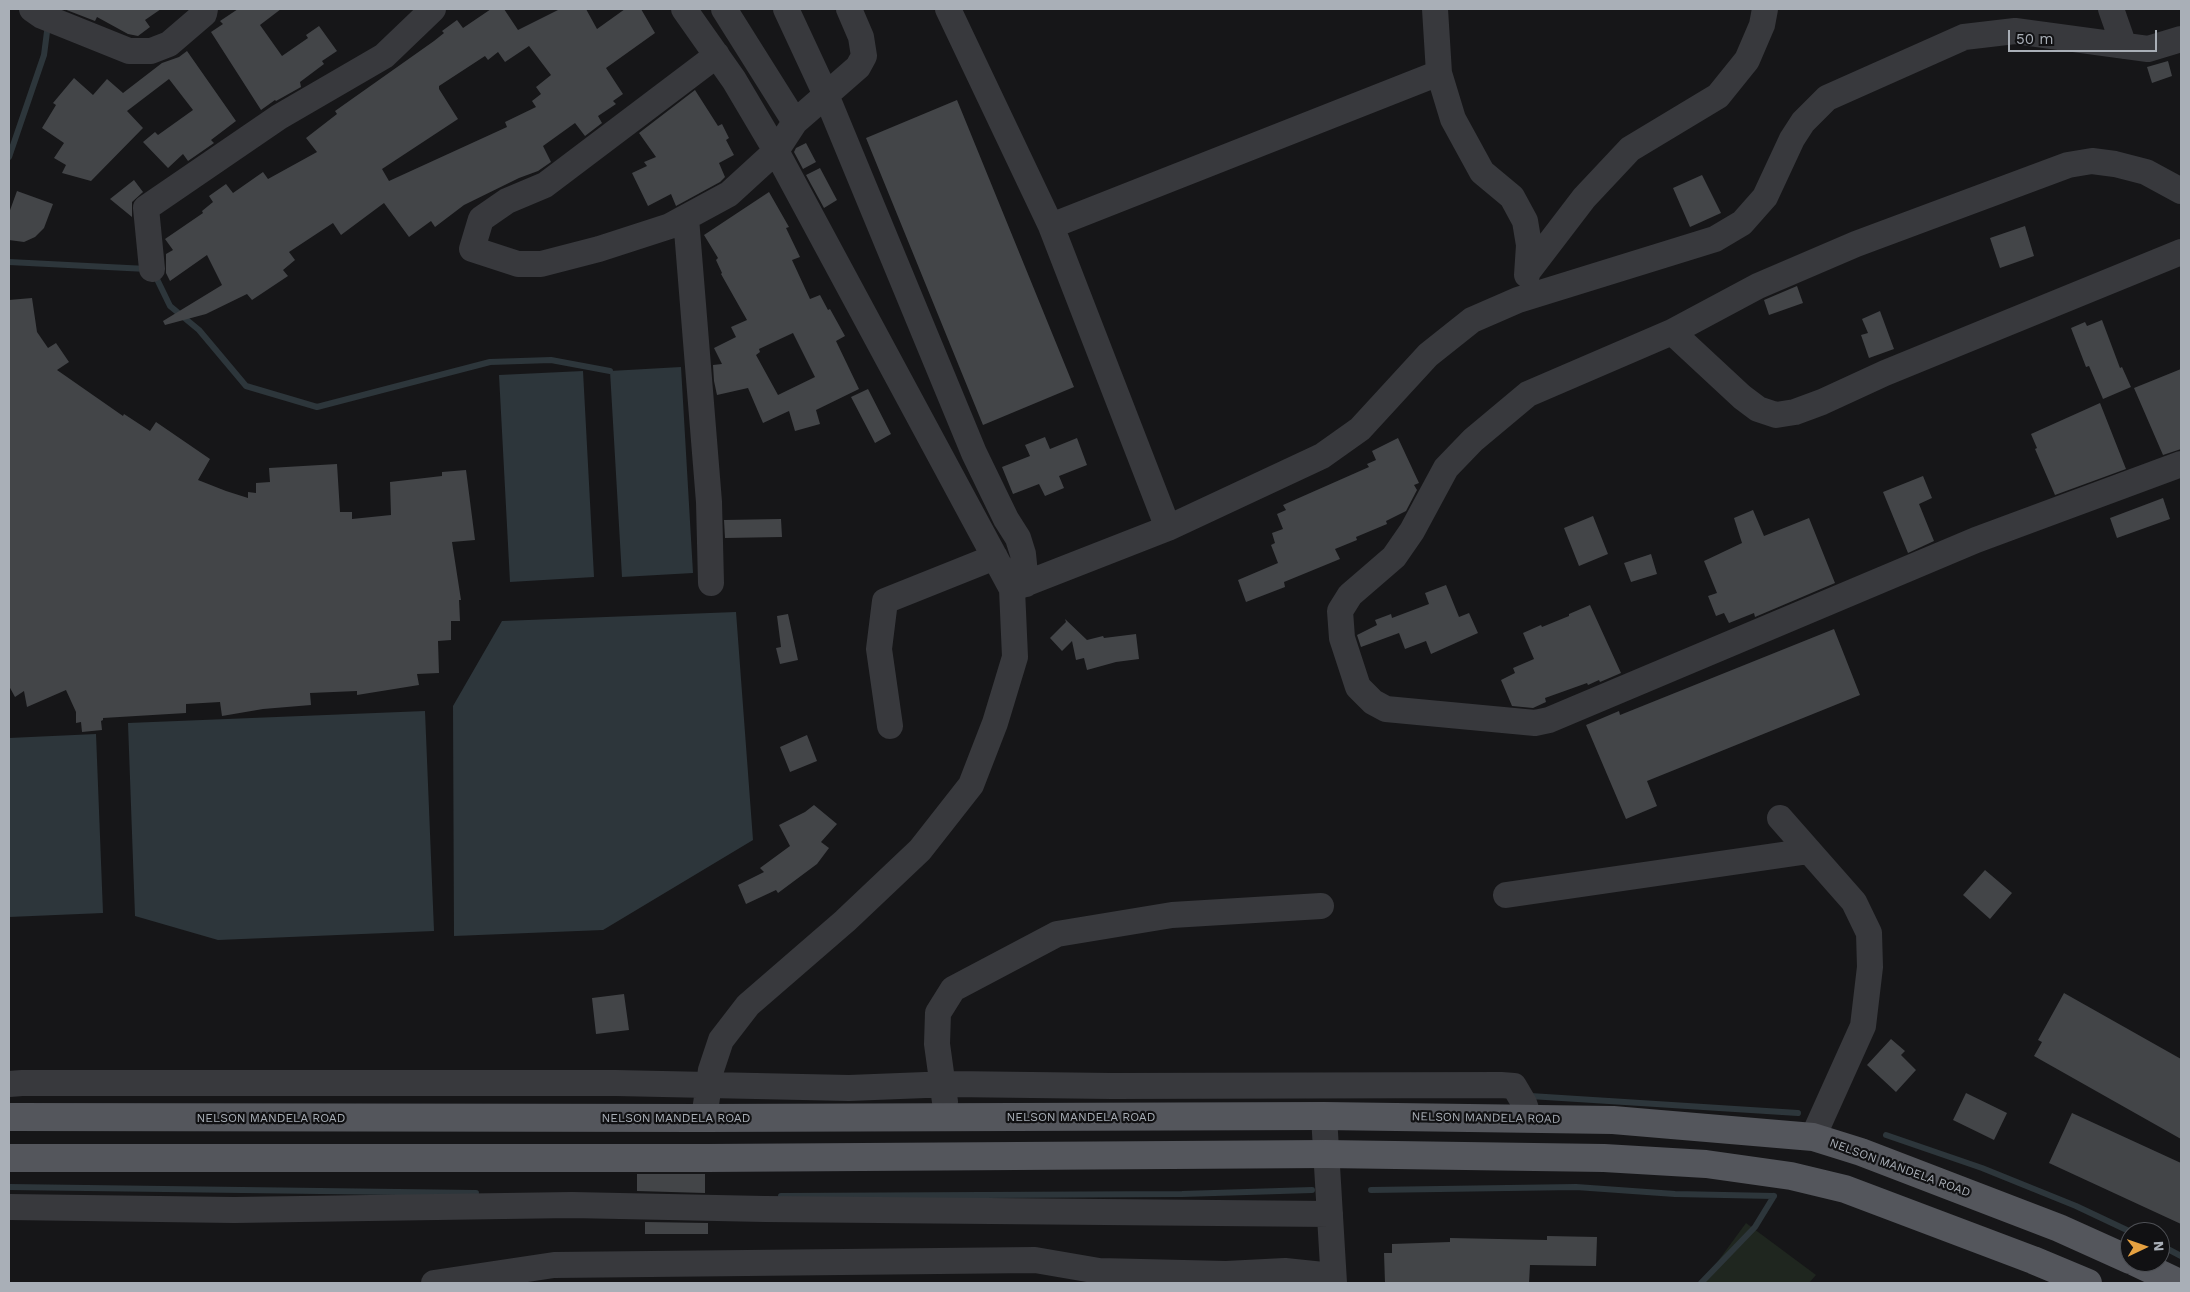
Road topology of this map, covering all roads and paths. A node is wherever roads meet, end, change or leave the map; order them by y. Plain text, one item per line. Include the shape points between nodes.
1 (32, 9) edge
2 (205, 9) edge
3 (433, 9) edge
4 (684, 9) edge
5 (724, 9) edge
6 (786, 9) edge
7 (849, 9) edge
8 (948, 9) edge
9 (1435, 9) edge
10 (1766, 9) edge
11 (2111, 9) edge
12 (2181, 39) edge
13 (2124, 46) junction
14 (718, 54) junction
15 (1439, 72) junction
16 (826, 95) junction
17 (795, 122) junction
18 (776, 151) junction
19 (2181, 191) edge
20 (686, 218) junction
21 (1051, 226) junction
22 (2181, 252) edge
23 (152, 269) dead end
24 (1529, 270) junction
25 (1518, 300) junction
26 (1672, 332) junction
27 (2181, 464) edge
28 (1168, 528) junction
29 (995, 557) junction
30 (711, 583) dead end
31 (1019, 586) junction
32 (890, 726) dead end
33 (1780, 818) dead end
34 (1809, 851) junction
35 (1506, 895) dead end
36 (1321, 906) dead end
37 (13, 1078) edge
38 (943, 1084) junction
39 (709, 1085) junction
40 (1324, 1116) junction
41 (947, 1117) junction
42 (9, 1118) edge
43 (45, 1118) junction
44 (704, 1118) junction
45 (1529, 1118) junction
46 (1813, 1138) junction
47 (1326, 1154) junction
48 (9, 1158) edge
49 (9, 1207) edge
50 (1330, 1214) junction
51 (2120, 1255) edge
52 (2156, 1272) edge
53 (1226, 1278) edge
54 (1334, 1280) edge
55 (434, 1283) edge
56 (2088, 1283) edge
57 (2179, 1283) edge

1 - 2 street via 128,51 151,50 169,44 204,14
3 - 23 street via 384,56 279,116 146,208
4 - 14 street
5 - 17 street
6 - 16 street
7 - 16 street via 861,37 864,56 858,67
8 - 21 street
9 - 15 street
10 - 24 street via 1747,60 1718,96 1630,149 1584,198
11 - 13 street
12 - 13 street via 2148,49
13 - 25 street via 2015,31 1964,37 1827,98 1803,122 1792,139 1765,197 1742,223 1715,239
14 - 18 street
14 - 20 street via 545,186 507,201 481,219 472,249 518,264 542,264 599,249
15 - 21 street
15 - 24 street via 1453,119 1467,147 1482,172 1512,196 1525,221
16 - 17 street
16 - 31 street via 974,453 1018,538 1022,554
17 - 18 street
18 - 20 street via 729,194
18 - 29 street
19 - 26 street via 2146,172 2115,164 2092,161 2068,165 1847,248 1758,286
20 - 30 street via 709,502
21 - 28 street
22 - 26 street via 1822,402 1776,415 1742,397
24 - 25 street
25 - 28 street via 1472,320 1436,349 1360,429 1322,456
26 - 27 street via 1528,394 1446,468 1394,557 1350,595 1340,611 1342,638 1358,687 1373,702 1386,709 1518,723 1549,720 1976,540
28 - 31 street
29 - 31 street
29 - 32 street via 885,601 880,649
31 - 39 street via 1015,657 995,723 970,785 920,850 845,921 748,1005 721,1040
33 - 34 street
34 - 35 street
34 - 46 street via 1854,902 1870,942 1863,1026
36 - 38 street via 1172,915 1057,934 953,989 938,1013 937,1044
37 - 39 street
37 - 43 street
38 - 39 street via 849,1088
38 - 41 street
38 - 45 street via 1501,1085 1514,1086
39 - 44 street
40 - 41 main road, NELSON MANDELA ROAD
40 - 45 main road, NELSON MANDELA ROAD
40 - 47 street
41 - 44 main road, NELSON MANDELA ROAD
42 - 43 main road, NELSON MANDELA ROAD
43 - 44 main road, NELSON MANDELA ROAD
45 - 46 main road, NELSON MANDELA ROAD via 1613,1120
46 - 51 main road, NELSON MANDELA ROAD via 1861,1152 2059,1228
47 - 48 main road
47 - 50 street
47 - 56 main road via 1604,1158 1706,1164 1791,1176 1845,1189
49 - 50 street via 234,1210 572,1205
50 - 54 street
52 - 57 main road
53 - 54 street via 1285,1272
53 - 55 street via 1099,1271 1035,1260 564,1264

